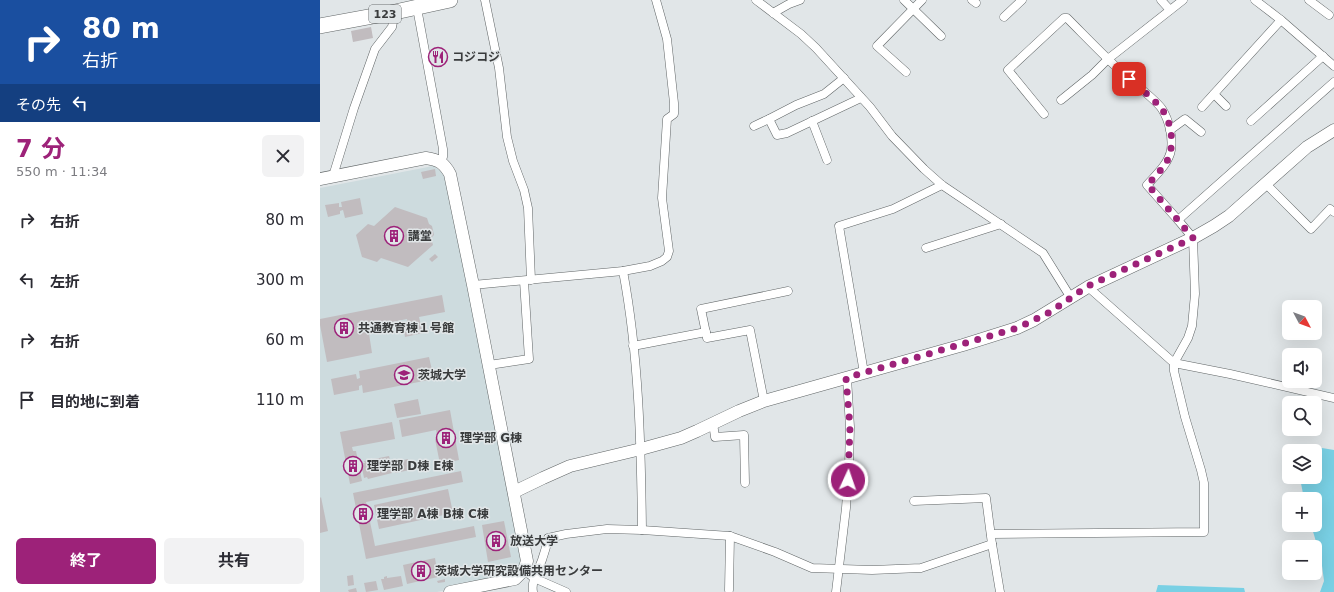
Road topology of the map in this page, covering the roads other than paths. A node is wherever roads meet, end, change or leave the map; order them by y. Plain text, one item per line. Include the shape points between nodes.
1 (450, 0) edge
2 (485, 0) edge
3 (656, 0) edge
4 (756, 0) edge
5 (800, 0) edge
6 (904, 0) edge
7 (922, 0) edge
8 (1022, 0) edge
9 (1161, 0) edge
10 (1183, 0) edge
11 (1255, 0) edge
12 (1309, 0) edge
13 (417, 8) junction
14 (913, 9) junction
15 (1170, 10) junction
16 (395, 12) junction
17 (774, 13) junction
18 (1329, 15) dead end
19 (1004, 17) dead end
20 (1281, 20) junction
21 (320, 26) edge
22 (941, 36) dead end
23 (1323, 56) junction
24 (1108, 59) junction
25 (1334, 66) edge
26 (906, 72) dead end
27 (844, 78) junction
28 (1334, 82) edge
29 (1214, 94) junction
30 (861, 98) junction
31 (1061, 100) dead end
32 (1226, 106) dead end
33 (1202, 107) dead end
34 (1044, 114) dead end
35 (769, 119) junction
36 (812, 121) junction
37 (1251, 121) dead end
38 (754, 126) dead end
39 (1170, 130) junction
40 (1334, 130) edge
41 (1200, 132) dead end
42 (827, 160) dead end
43 (440, 162) junction
44 (333, 176) junction
45 (320, 179) edge
46 (1265, 183) junction
47 (942, 185) junction
48 (1334, 212) edge
49 (1178, 220) junction
50 (1001, 224) junction
51 (1193, 238) junction
52 (926, 248) dead end
53 (623, 271) junction
54 (527, 280) junction
55 (473, 285) junction
56 (1088, 286) junction
57 (788, 291) dead end
58 (1070, 298) junction
59 (706, 332) junction
60 (633, 346) junction
61 (1174, 363) junction
62 (489, 366) junction
63 (864, 373) junction
64 (846, 378) junction
65 (1334, 398) edge
66 (764, 402) junction
67 (714, 424) junction
68 (641, 449) junction
69 (745, 483) dead end
70 (514, 492) junction
71 (914, 501) dead end
72 (642, 530) junction
73 (991, 534) junction
74 (730, 536) junction
75 (992, 544) junction
76 (838, 569) junction
77 (524, 570) junction
78 (534, 578) junction
79 (729, 590) dead end
80 (450, 592) edge
81 (533, 592) edge
82 (566, 592) edge
83 (836, 592) edge
84 (1000, 592) edge

1 - 13 highway, 123
2 - 54 street via 499,68 507,137 528,208
3 - 53 street via 668,39 674,103 674,114 667,119 662,198 669,251 662,261
4 - 17 street
5 - 17 street
6 - 14 street
7 - 14 street
8 - 19 street
9 - 15 street
10 - 15 street
11 - 20 street
12 - 18 street
13 - 16 highway, 123
13 - 43 street via 443,149
14 - 22 street
14 - 26 street via 877,46
15 - 24 street
16 - 21 highway, 123
16 - 44 street via 392,27 375,49
17 - 27 street via 801,34
20 - 23 street
20 - 29 street
23 - 25 street
23 - 37 street
24 - 31 street
24 - 34 street via 1067,18 1064,18 1008,70
24 - 39 street via 1161,108
27 - 30 street
27 - 35 street via 824,94
28 - 49 street
29 - 32 street
29 - 33 street
30 - 36 street
30 - 47 street via 896,141
35 - 36 street via 777,135
35 - 38 street
36 - 42 street
39 - 41 street via 1185,119
39 - 49 street via 1171,151 1148,185
40 - 46 street via 1307,147
43 - 44 street via 426,158
43 - 55 street via 450,174
44 - 45 street
46 - 48 street via 1311,229 1330,209
46 - 51 street via 1229,216
47 - 50 street
47 - 63 street via 893,209 839,226
49 - 51 street
50 - 52 street
50 - 58 street via 1043,253
51 - 56 street
51 - 61 street via 1195,294 1192,326
53 - 54 street
53 - 60 street
54 - 55 street
54 - 62 street via 529,359
55 - 62 street
56 - 58 street
56 - 61 street
57 - 59 street via 701,309
58 - 63 street via 1050,312 1017,328
59 - 60 street
59 - 66 street via 707,338 750,330
60 - 68 street
61 - 65 street
61 - 73 street via 1185,416 1204,483 1204,532
62 - 70 street
63 - 64 street
64 - 66 street
64 - 76 street via 850,427 849,466
66 - 67 street
67 - 68 street via 681,438
67 - 69 street via 715,437 744,435
68 - 70 street via 570,466
68 - 72 street
70 - 77 street via 526,561
71 - 73 street via 986,498
72 - 74 street
72 - 78 street via 607,529 548,538
73 - 75 street
74 - 76 street via 812,568
74 - 79 street
75 - 76 street via 921,568
75 - 84 street
76 - 83 street
77 - 78 street
77 - 80 street via 515,579
78 - 81 street
78 - 82 street

